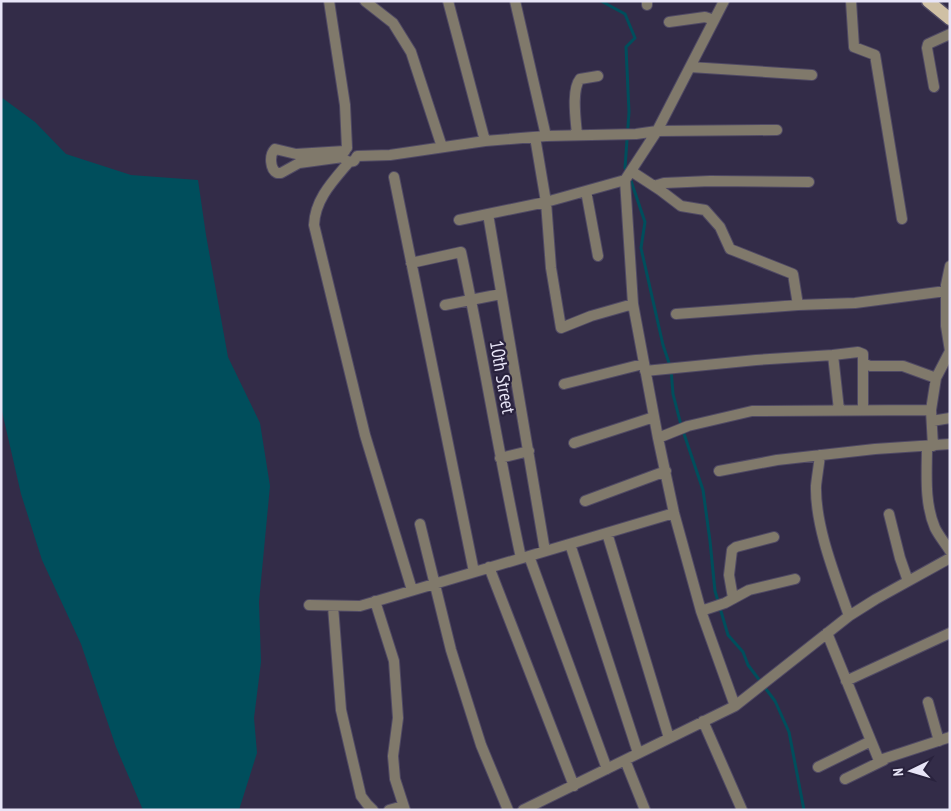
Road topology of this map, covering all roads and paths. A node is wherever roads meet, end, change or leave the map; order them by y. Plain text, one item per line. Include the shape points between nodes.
1 (329, 1) edge
2 (365, 1) edge
3 (448, 1) edge
4 (516, 1) edge
5 (724, 1) edge
6 (851, 1) edge
7 (928, 1) edge
8 (714, 20) junction
9 (950, 20) edge
10 (669, 22) dead end
11 (950, 34) edge
12 (690, 67) junction
13 (812, 75) dead end
14 (598, 76) dead end
15 (934, 87) dead end
16 (778, 130) dead end
17 (657, 131) junction
18 (577, 135) junction
19 (546, 136) junction
20 (535, 137) junction
21 (485, 141) junction
22 (442, 147) junction
23 (348, 155) junction
24 (628, 176) junction
25 (394, 177) dead end
26 (809, 182) dead end
27 (654, 186) junction
28 (586, 191) junction
29 (546, 202) junction
30 (488, 214) junction
31 (902, 219) dead end
32 (459, 220) dead end
33 (598, 256) dead end
34 (411, 263) junction
35 (950, 266) edge
36 (947, 287) edge
37 (501, 294) junction
38 (471, 299) junction
39 (633, 304) junction
40 (445, 305) dead end
41 (798, 305) junction
42 (676, 314) dead end
43 (948, 325) edge
44 (834, 355) junction
45 (948, 359) edge
46 (863, 363) junction
47 (644, 368) junction
48 (936, 378) junction
49 (564, 384) dead end
50 (839, 410) junction
51 (863, 410) junction
52 (931, 415) junction
53 (654, 417) junction
54 (950, 418) edge
55 (658, 438) junction
56 (574, 443) dead end
57 (950, 444) edge
58 (930, 446) junction
59 (529, 451) junction
60 (820, 455) junction
61 (500, 458) junction
62 (666, 471) junction
63 (719, 471) dead end
64 (585, 501) dead end
65 (674, 513) junction
66 (888, 514) dead end
67 (420, 524) dead end
68 (607, 533) junction
69 (774, 537) dead end
70 (570, 544) junction
71 (545, 551) junction
72 (950, 551) edge
73 (525, 557) junction
74 (950, 558) edge
75 (489, 567) junction
76 (474, 572) junction
77 (795, 578) dead end
78 (908, 581) junction
79 (435, 584) junction
80 (412, 590) junction
81 (375, 601) junction
82 (729, 601) junction
83 (309, 605) dead end
84 (333, 606) junction
85 (701, 611) junction
86 (849, 616) junction
87 (827, 633) junction
88 (950, 633) edge
89 (846, 681) junction
90 (928, 702) dead end
91 (735, 706) junction
92 (703, 721) junction
93 (950, 737) edge
94 (668, 738) junction
95 (871, 741) junction
96 (939, 741) junction
97 (638, 753) junction
98 (625, 760) junction
99 (884, 760) junction
100 (818, 767) dead end
101 (607, 769) junction
102 (845, 779) dead end
103 (574, 786) junction
104 (404, 808) edge
105 (373, 810) edge
106 (389, 810) edge
107 (508, 810) edge
108 (523, 810) edge
109 (645, 810) edge
110 (742, 810) edge

1 - 23 street
2 - 22 street via 393,23 411,52
3 - 21 street
4 - 19 street
5 - 8 street
6 - 31 street via 854,47 875,55
7 - 9 main road
8 - 10 street via 706,17
8 - 12 street
11 - 15 street via 928,44
12 - 13 street
12 - 17 street
14 - 18 street via 580,79 577,83
16 - 17 street
17 - 18 street
17 - 24 street
18 - 19 street
19 - 20 street
20 - 21 street
20 - 29 street
21 - 22 street
22 - 23 street via 390,154
23 - 23 street via 299,163 277,174 272,168 271,153 275,149 296,154
23 - 80 street via 324,192 316,209 314,225 365,435
24 - 27 street
24 - 28 street
24 - 39 street
25 - 34 street
26 - 27 street via 710,181
27 - 41 street via 681,206 705,210 720,228 730,249 793,274
28 - 29 street
28 - 33 street
29 - 30 street
29 - 39 street via 551,268 562,328
30 - 32 street
30 - 37 street
34 - 38 street, 10th Street via 461,252
34 - 76 street
35 - 36 street
36 - 41 street via 855,303
36 - 43 street
37 - 38 street
37 - 59 street
38 - 40 street
38 - 61 street, 10th Street
39 - 47 street
41 - 42 street
43 - 45 street
44 - 46 street via 858,352 863,354
44 - 47 street
44 - 50 street
45 - 48 street
46 - 48 street via 903,366
46 - 51 street
47 - 49 street
47 - 53 street
48 - 52 street
50 - 51 street
50 - 55 street via 752,411 688,426
51 - 52 street
52 - 54 street
52 - 58 street
53 - 55 street
53 - 56 street
55 - 62 street
57 - 58 street
58 - 60 street
58 - 72 street via 927,485 930,512
59 - 61 street
59 - 71 street
60 - 63 street
60 - 86 street via 816,487 819,518
61 - 73 street, 10th Street
62 - 64 street
62 - 65 street
65 - 68 street
65 - 85 street
66 - 78 street
67 - 79 street
68 - 70 street
68 - 94 street
69 - 82 street via 732,550
70 - 71 street
70 - 97 street
71 - 73 street
73 - 75 street
73 - 101 street, 10th Street
74 - 78 street
75 - 76 street
75 - 103 street
76 - 79 street
77 - 82 street via 749,590
78 - 86 street
79 - 80 street
79 - 107 street via 451,650 481,745
80 - 81 street
81 - 84 street via 360,606
81 - 104 street via 394,661 398,718 393,756 395,779
82 - 85 street
83 - 84 street
84 - 105 street via 341,710 361,796
85 - 91 street
86 - 87 street
87 - 89 street
87 - 91 street
88 - 89 street
89 - 95 street
90 - 96 street
91 - 92 street
92 - 94 street
92 - 110 street
93 - 96 street
94 - 97 street
95 - 99 street via 878,758
95 - 100 street
96 - 99 street
97 - 98 street
98 - 101 street
98 - 109 street
99 - 102 street
101 - 103 street
103 - 108 street
104 - 106 street

